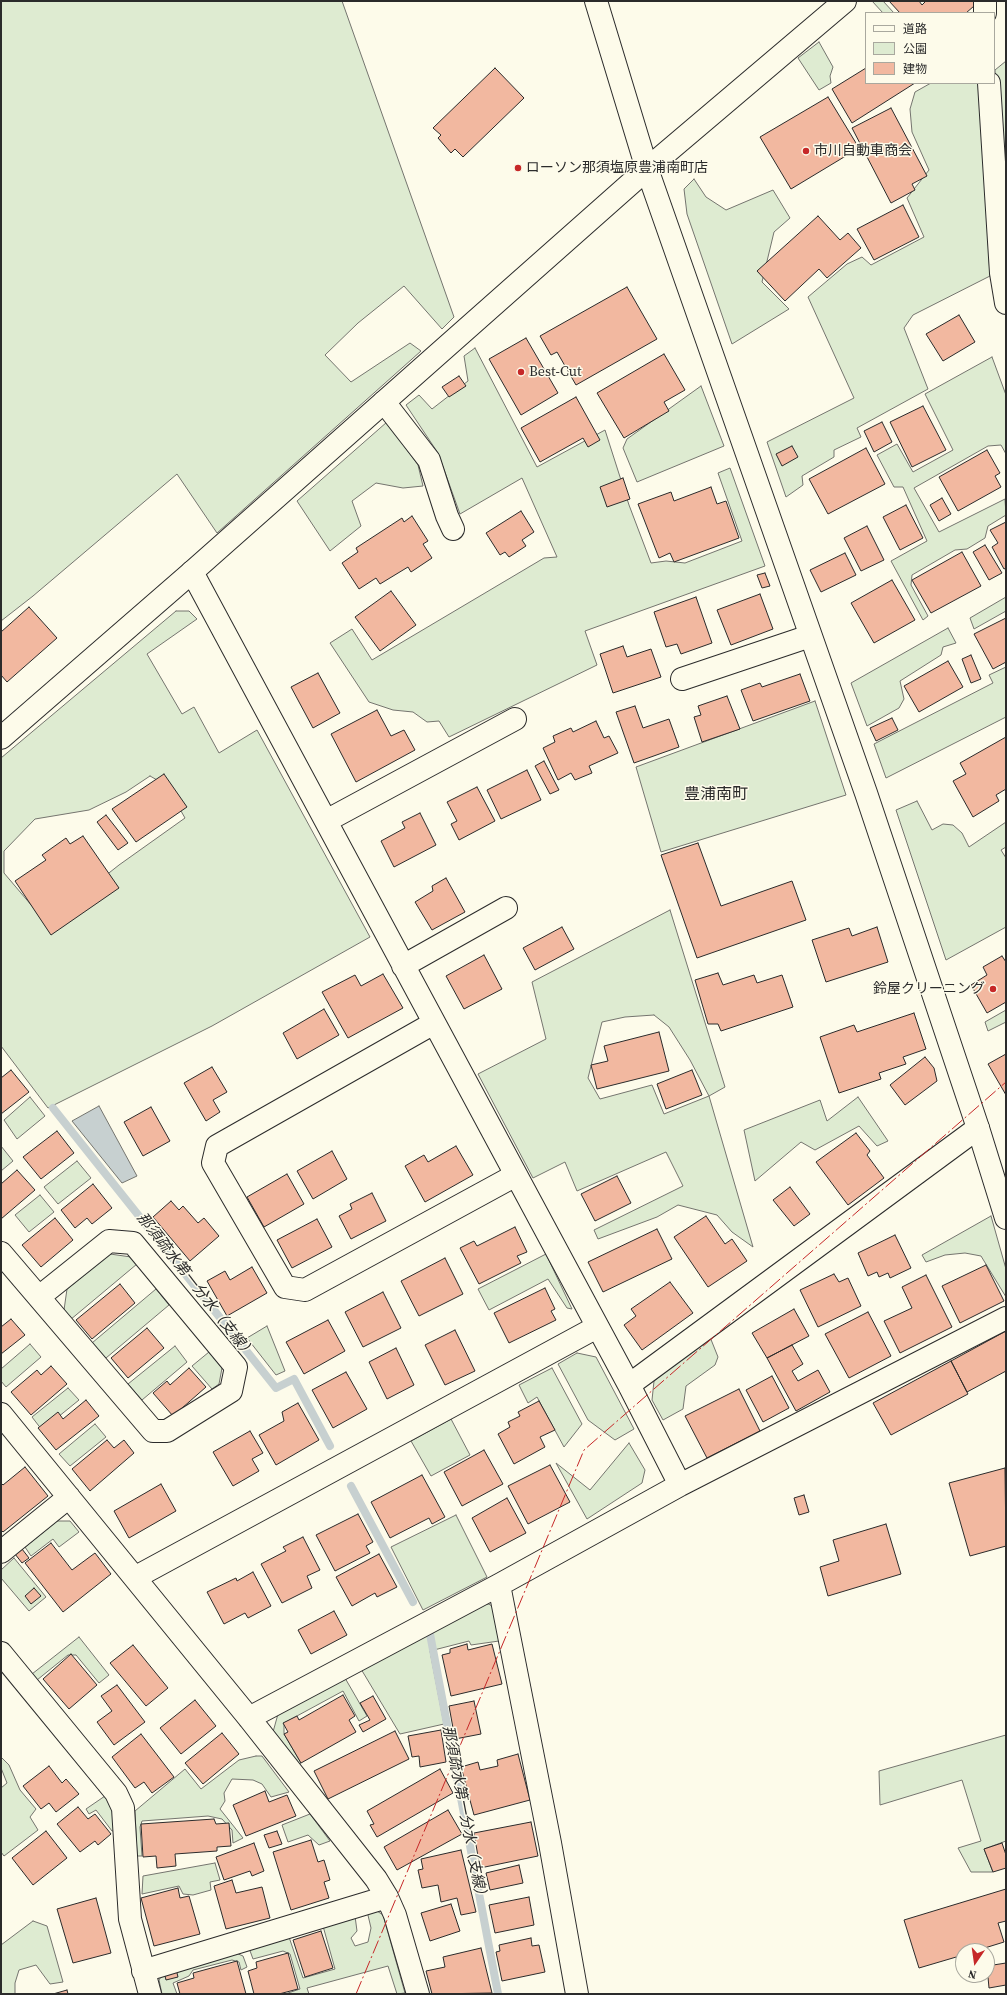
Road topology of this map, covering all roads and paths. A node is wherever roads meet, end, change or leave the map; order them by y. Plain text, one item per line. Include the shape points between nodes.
1 (596, 1) edge
2 (844, 1) edge
3 (985, 1) edge
4 (985, 12) edge
5 (989, 84) edge
6 (647, 169) junction
7 (1006, 303) edge
8 (384, 402) junction
9 (454, 529) dead end
10 (192, 572) junction
11 (810, 636) junction
12 (682, 679) dead end
13 (515, 720) dead end
14 (1, 738) edge
15 (326, 821) junction
16 (506, 908) dead end
17 (404, 966) junction
18 (434, 1023) junction
19 (978, 1128) junction
20 (516, 1176) junction
21 (1006, 1218) edge
22 (1, 1253) edge
23 (39, 1297) junction
24 (1006, 1318) edge
25 (597, 1327) junction
26 (629, 1385) junction
27 (1, 1414) edge
28 (680, 1485) junction
29 (69, 1497) junction
30 (1, 1552) edge
31 (136, 1577) junction
32 (499, 1585) junction
33 (1, 1653) edge
34 (249, 1718) junction
35 (387, 1897) junction
36 (143, 1971) junction
37 (150, 1994) edge
38 (418, 1994) edge
39 (576, 1994) edge

1 - 6 street
2 - 6 street
3 - 4 street
5 - 7 street via 1001,273
6 - 8 street
6 - 11 street
8 - 9 street via 429,460 447,516
8 - 10 street
10 - 14 street
10 - 15 street
11 - 12 street
11 - 19 street via 866,793
13 - 15 street
15 - 17 street
16 - 17 street
17 - 18 street
18 - 20 street
18 - 20 street via 217,1146 213,1163 285,1287 305,1290
19 - 21 street
19 - 26 street
20 - 25 street
22 - 23 street
23 - 23 street via 153,1430 167,1432 231,1391 236,1367 134,1243 109,1241
24 - 28 street
25 - 26 street
25 - 31 street
26 - 28 street
27 - 29 street
28 - 32 street
29 - 30 street
29 - 31 street
31 - 34 street
32 - 34 street
32 - 39 street via 550,1843
33 - 36 street via 116,1793 123,1808 130,1919
34 - 35 street via 376,1879
35 - 36 street
35 - 38 street via 395,1915
36 - 37 street

